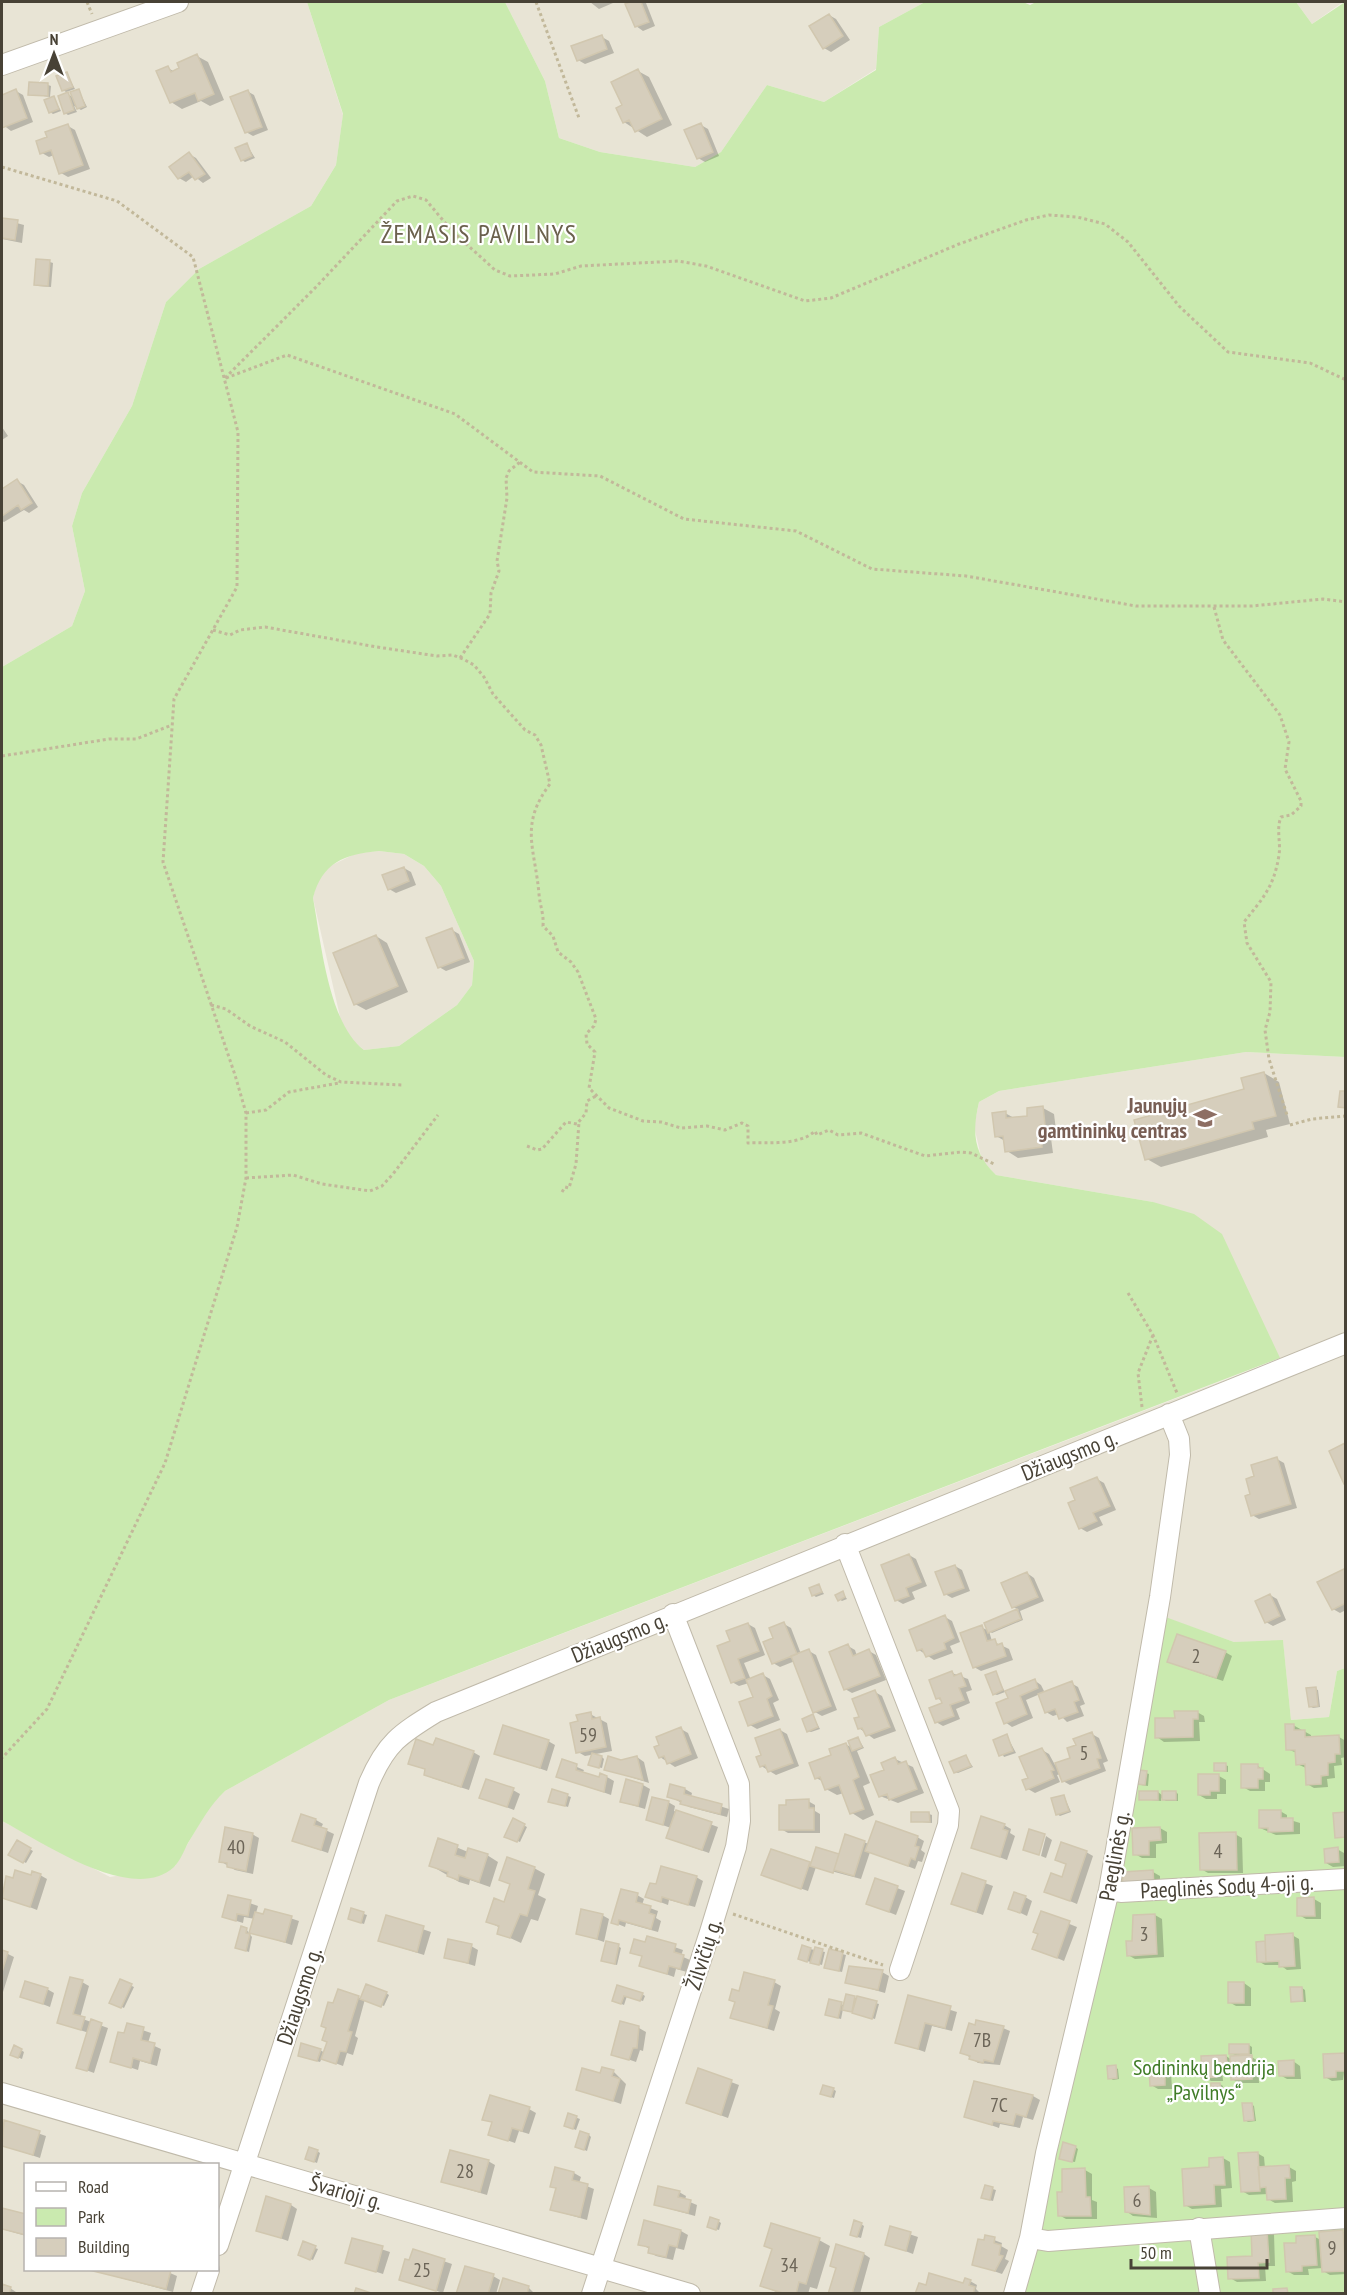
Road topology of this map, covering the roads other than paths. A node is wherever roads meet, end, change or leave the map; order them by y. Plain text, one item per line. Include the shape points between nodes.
1 (178, 2) edge
2 (2, 65) edge
3 (1346, 1343) edge
4 (1177, 1411) junction
5 (844, 1544) junction
6 (672, 1614) junction
7 (1346, 1879) edge
8 (1108, 1890) junction
9 (900, 1970) road end
10 (2, 2093) edge
11 (244, 2163) junction
12 (1346, 2218) edge
13 (1198, 2228) junction
14 (1030, 2238) junction
15 (219, 2242) edge
16 (601, 2267) junction
17 (209, 2271) edge
18 (201, 2294) edge
19 (592, 2294) edge
20 (690, 2294) edge
21 (1014, 2294) edge
22 (1210, 2294) edge

1 - 2 street
3 - 4 street, Džiaugsmo g.
4 - 5 street, Džiaugsmo g.
4 - 8 street, Paeglinės g. via 1180,1455 1160,1597
5 - 6 street, Džiaugsmo g.
5 - 9 street via 950,1811
6 - 11 street, Džiaugsmo g. via 436,1712 387,1748 369,1783
6 - 16 street, Žilvičių g. via 739,1784 739,1830 718,1908
7 - 8 street, Paeglinės Sodų 4-oji g. via 1121,1893
8 - 14 street, Paeglinės g.
10 - 11 street, Švarioji g.
11 - 15 street, Džiaugsmo g.
11 - 16 street, Švarioji g.
12 - 13 street
13 - 14 street via 1048,2241
13 - 22 street
14 - 21 street, Paeglinės g.
16 - 19 street, Žilvičių g.
16 - 20 street, Švarioji g.
17 - 18 street

